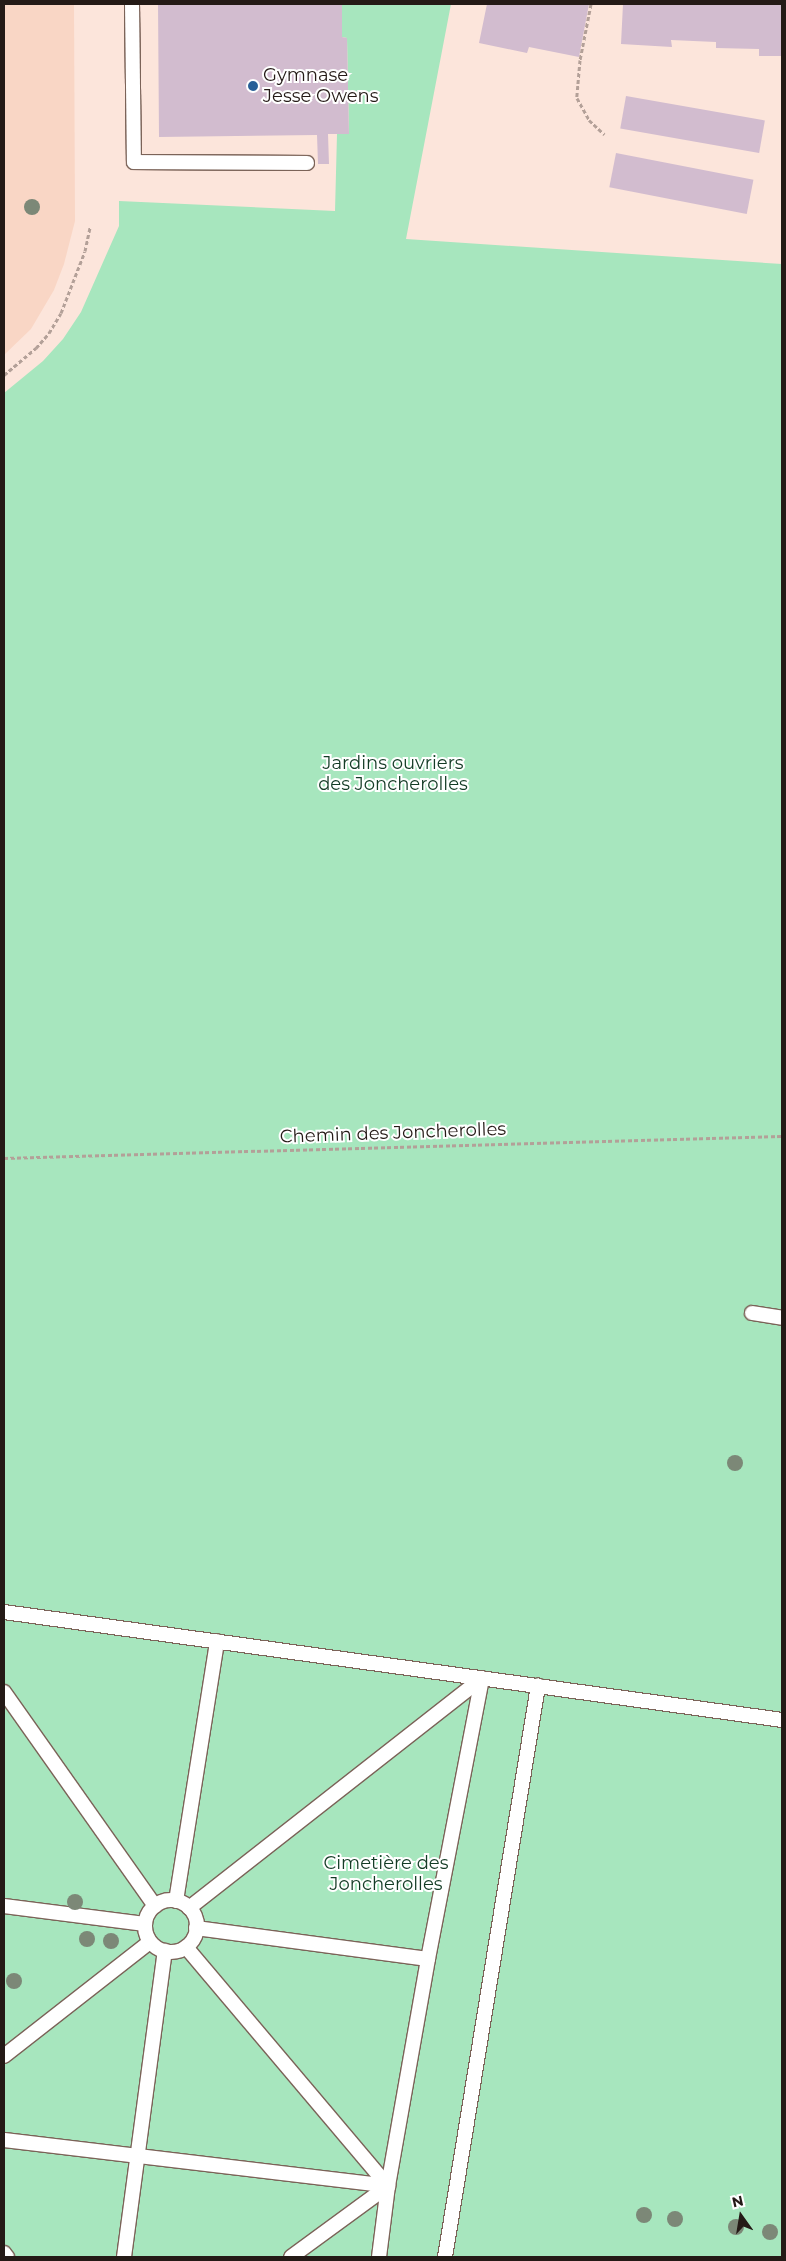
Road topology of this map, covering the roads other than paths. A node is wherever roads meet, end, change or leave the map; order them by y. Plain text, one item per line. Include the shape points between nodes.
1 (132, 4) edge
2 (307, 164) dead end
3 (752, 1313) dead end
4 (782, 1318) edge
5 (4, 1612) edge
6 (217, 1641) junction
7 (482, 1678) junction
8 (538, 1686) junction
9 (4, 1692) edge
10 (782, 1720) edge
11 (176, 1901) junction
12 (4, 1906) edge
13 (155, 1906) junction
14 (189, 1908) junction
15 (145, 1924) junction
16 (196, 1928) junction
17 (150, 1942) junction
18 (186, 1947) junction
19 (165, 1951) junction
20 (428, 1959) junction
21 (4, 2056) edge
22 (4, 2140) edge
23 (138, 2158) junction
24 (388, 2186) junction
25 (4, 2253) edge
26 (7, 2257) edge
27 (124, 2257) edge
28 (291, 2257) edge
29 (379, 2257) edge
30 (445, 2257) edge

1 - 2 lane via 134,162
3 - 4 lane
5 - 6 lane
6 - 7 lane
6 - 11 lane
7 - 8 lane
7 - 14 lane
7 - 20 lane
8 - 10 lane
8 - 30 lane
9 - 13 lane
11 - 13 lane via 163,1901
11 - 14 lane
12 - 15 lane
13 - 15 lane
14 - 16 lane
15 - 17 lane
16 - 18 lane
16 - 20 lane
17 - 19 lane
17 - 21 lane
18 - 19 lane
18 - 24 lane
19 - 23 lane
20 - 24 lane
22 - 23 lane
23 - 24 lane
23 - 27 lane
24 - 28 lane
24 - 29 lane
25 - 26 lane

